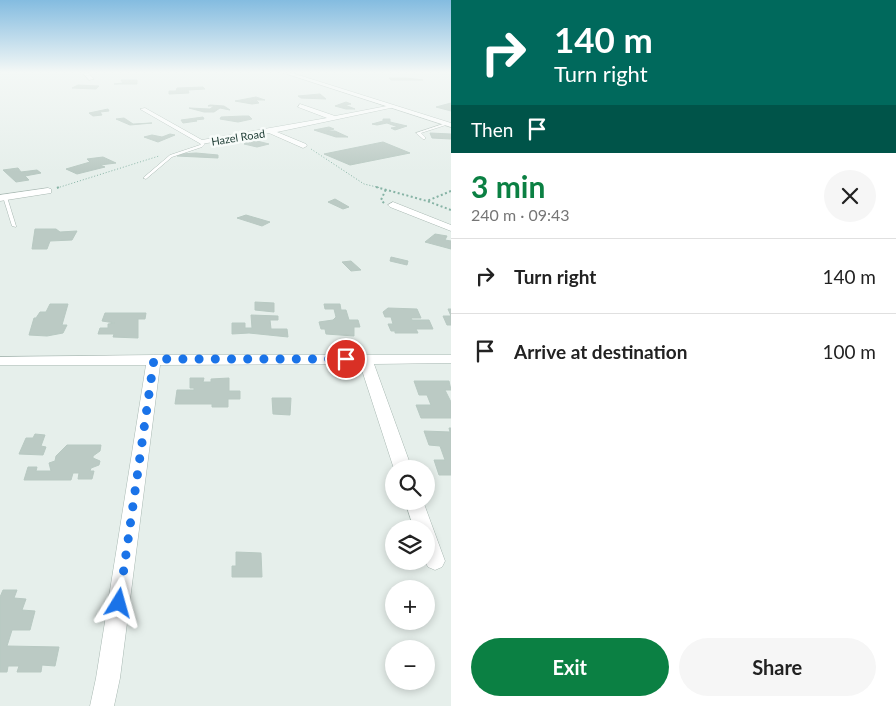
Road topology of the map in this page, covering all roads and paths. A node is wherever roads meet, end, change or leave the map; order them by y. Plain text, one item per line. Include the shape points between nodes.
1 (300, 106) dead end
2 (389, 106) edge
3 (392, 107) junction
4 (143, 109) dead end
5 (335, 118) junction
6 (449, 125) edge
7 (270, 132) junction
8 (424, 138) dead end
9 (201, 142) junction
10 (303, 146) joint
11 (165, 154) dead end
12 (145, 178) dead end
13 (48, 191) joint
14 (451, 192) edge
15 (2, 198) edge
16 (427, 200) junction
17 (393, 205) dead end
18 (451, 210) edge
19 (14, 226) dead end
20 (451, 228) edge
21 (154, 359) junction
22 (365, 359) junction
23 (451, 359) edge
24 (0, 361) edge
25 (400, 460) edge
26 (102, 706) edge

1 - 5 street
2 - 3 street
3 - 5 street, Hazel Road
3 - 6 street
4 - 9 street
5 - 7 street, Hazel Road
6 - 8 lane via 418,133
7 - 9 street, Hazel Road
7 - 10 street
9 - 12 lane via 200,146 171,156
10 - 16 path via 332,161 364,184
11 - 13 path
13 - 15 street
14 - 16 path
15 - 19 lane
16 - 18 path
17 - 20 street
21 - 22 street
21 - 24 street
21 - 26 street
22 - 23 street
22 - 25 street

